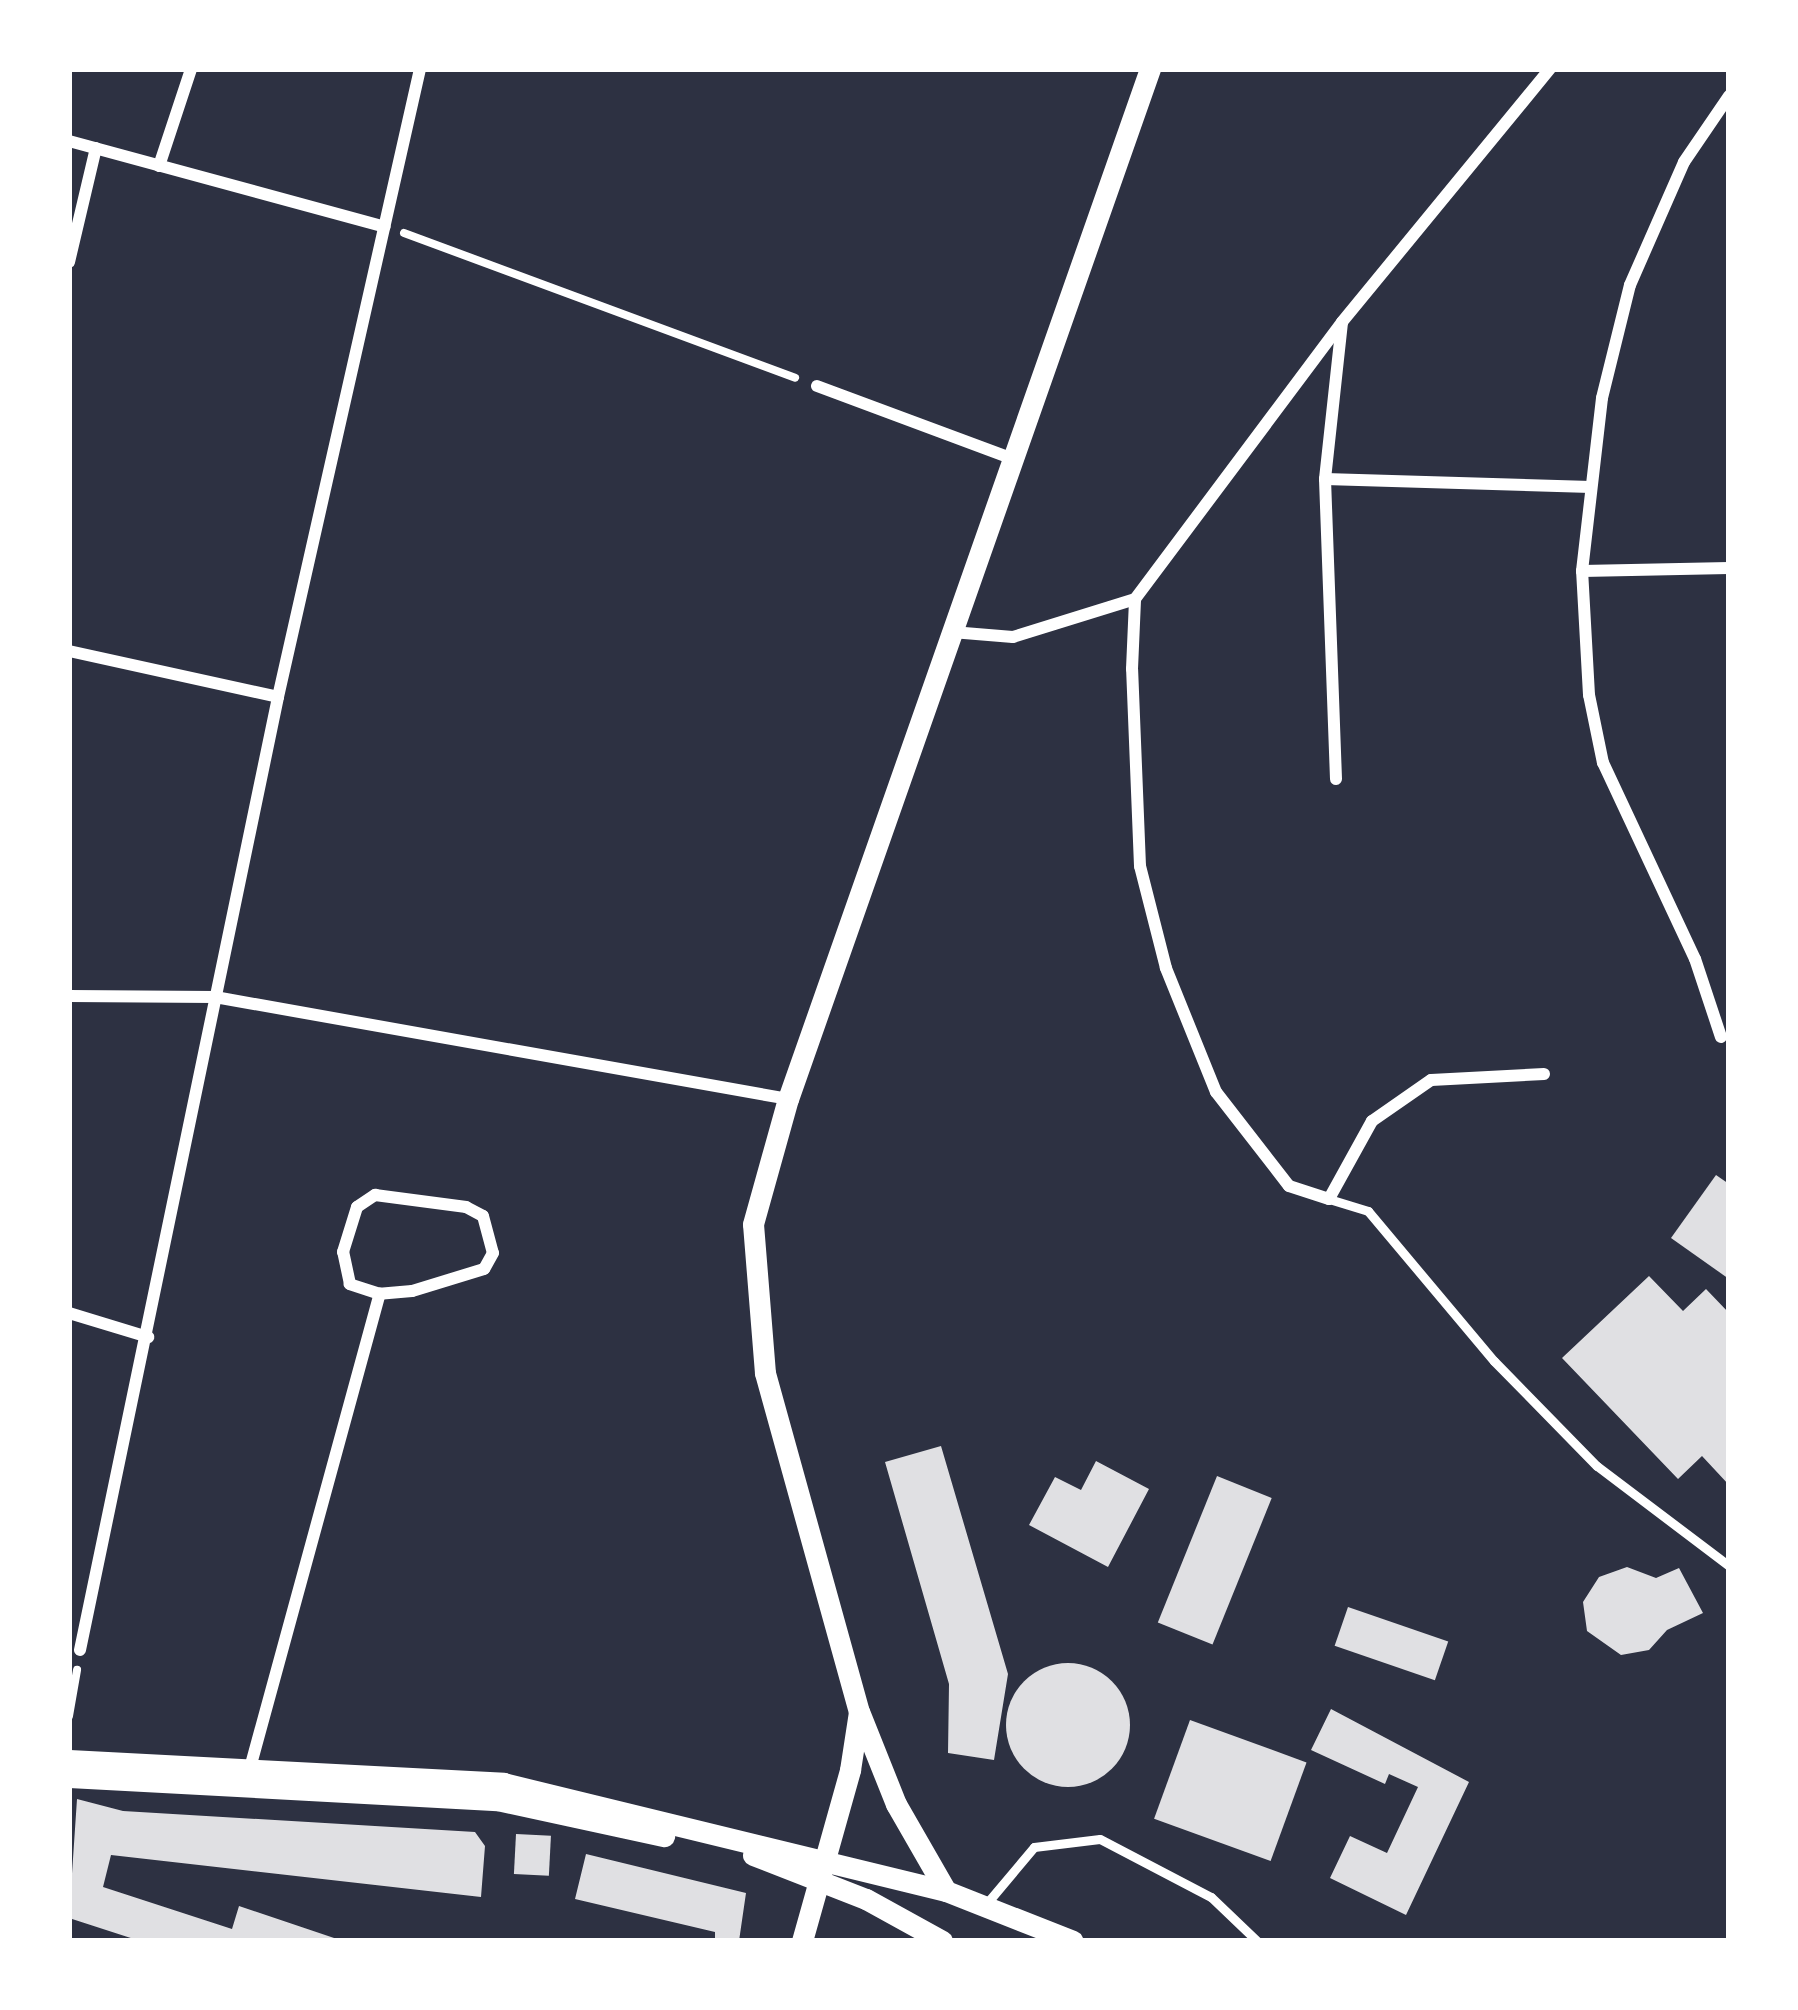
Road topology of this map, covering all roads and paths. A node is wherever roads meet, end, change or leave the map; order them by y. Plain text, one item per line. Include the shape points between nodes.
1 (191, 69) edge
2 (420, 69) edge
3 (1150, 69) edge
4 (1550, 69) edge
5 (1729, 96) edge
6 (69, 141) edge
7 (96, 148) junction
8 (159, 166) junction
9 (385, 226) junction
10 (69, 262) edge
11 (1342, 322) junction
12 (817, 386) joint
13 (1013, 459) junction
14 (1325, 479) junction
15 (1591, 487) junction
16 (1729, 568) edge
17 (1582, 571) junction
18 (1135, 599) junction
19 (952, 632) junction
20 (69, 651) edge
21 (278, 697) junction
22 (1336, 779) dead end
23 (69, 996) edge
24 (215, 997) junction
25 (1721, 1037) dead end
26 (1544, 1074) dead end
27 (788, 1099) junction
28 (1329, 1198) junction
29 (380, 1294) junction
30 (69, 1313) edge
31 (148, 1337) junction
32 (1729, 1566) edge
33 (80, 1650) joint
34 (859, 1712) junction
35 (69, 1716) edge
36 (69, 1760) edge
37 (250, 1768) junction
38 (69, 1777) edge
39 (820, 1869) junction
40 (946, 1892) junction
41 (981, 1910) junction
42 (802, 1941) edge
43 (942, 1941) edge
44 (1073, 1941) edge
45 (1257, 1941) edge

1 - 8 street
2 - 9 street
3 - 13 street
4 - 11 street
5 - 15 street via 1684,162 1630,285 1602,398
6 - 7 street
7 - 8 street
7 - 10 street
8 - 9 street
9 - 12 path
9 - 21 street
11 - 14 street
11 - 18 street
12 - 13 street
13 - 19 street
14 - 15 street
14 - 22 street
15 - 17 street
16 - 17 street
17 - 25 street via 1589,695 1603,763 1696,959
18 - 19 street via 1013,637
18 - 28 street via 1140,866 1166,968 1216,1091 1289,1186
19 - 27 street
20 - 21 street
21 - 24 street
23 - 24 street
24 - 27 street
24 - 31 street
26 - 28 street via 1431,1080 1372,1121
27 - 34 street via 753,1224 755,1312
28 - 32 lane via 1368,1211 1494,1361 1597,1466
29 - 29 street via 470,1280 484,1270 493,1253 484,1216 375,1196 357,1207 343,1252 350,1284
29 - 37 street
30 - 31 street
31 - 33 street
33 - 35 path
34 - 39 street
34 - 40 street via 896,1804
36 - 37 street
37 - 39 street via 503,1783
38 - 39 street via 497,1800
39 - 40 street
39 - 42 street
39 - 43 street
40 - 41 street
41 - 44 street
41 - 45 lane via 1034,1846 1100,1838 1211,1897

